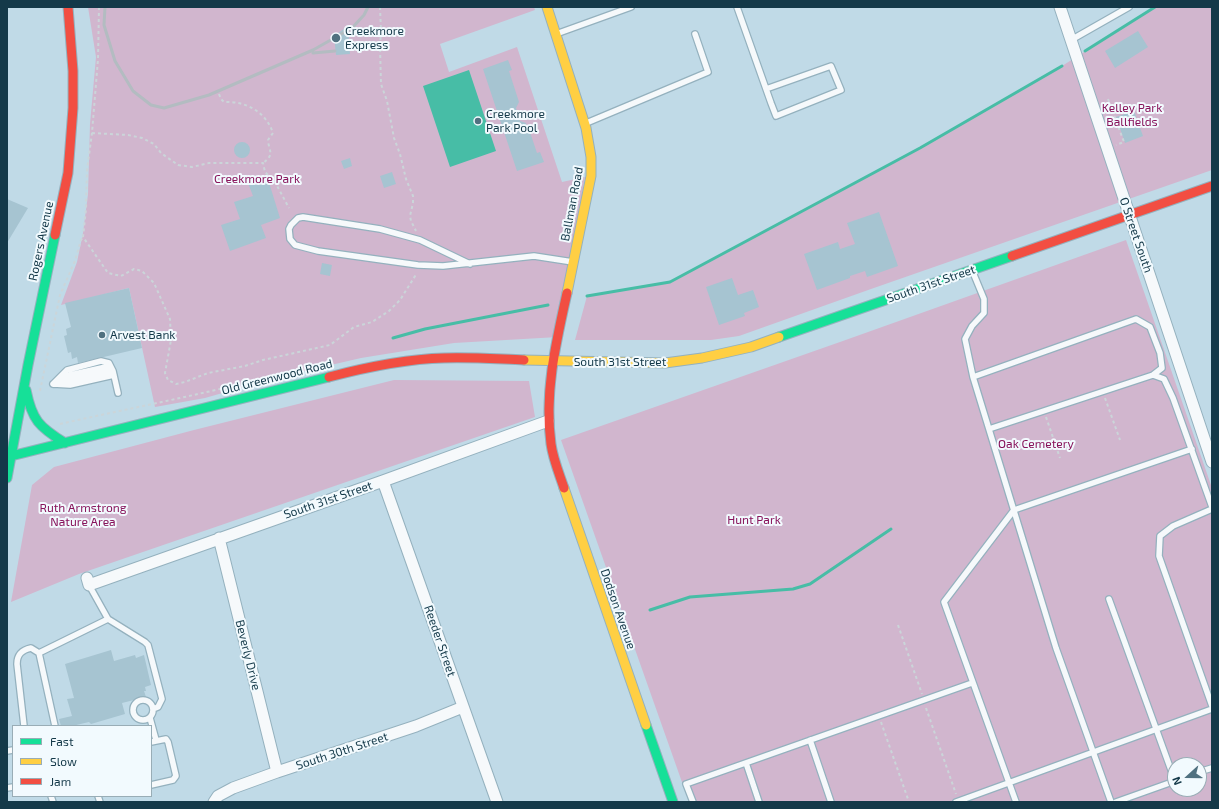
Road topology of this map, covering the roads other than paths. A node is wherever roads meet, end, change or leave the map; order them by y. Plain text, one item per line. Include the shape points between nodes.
1 (68, 7) edge
2 (547, 7) edge
3 (631, 7) edge
4 (737, 7) edge
5 (1060, 7) edge
6 (1129, 7) edge
7 (556, 34) junction
8 (695, 34) dead end
9 (1071, 40) junction
10 (766, 89) junction
11 (584, 124) junction
12 (1212, 186) edge
13 (1129, 215) junction
14 (574, 262) junction
15 (470, 264) junction
16 (972, 270) junction
17 (553, 361) junction
18 (112, 370) junction
19 (1153, 375) junction
20 (973, 377) junction
21 (25, 383) junction
22 (118, 393) dead end
23 (548, 421) junction
24 (989, 429) junction
25 (1208, 438) edge
26 (65, 443) junction
27 (1192, 449) junction
28 (9, 457) edge
29 (1212, 462) edge
30 (7, 478) edge
31 (383, 481) junction
32 (1212, 508) edge
33 (1014, 510) junction
34 (219, 538) junction
35 (88, 581) joint
36 (1109, 599) dead end
37 (108, 619) junction
38 (39, 653) junction
39 (972, 682) junction
40 (1212, 706) edge
41 (463, 707) junction
42 (153, 709) junction
43 (1212, 709) edge
44 (150, 718) junction
45 (24, 725) edge
46 (54, 725) edge
47 (1157, 729) junction
48 (810, 740) junction
49 (153, 741) edge
50 (1093, 752) junction
51 (1167, 758) edge
52 (746, 763) junction
53 (277, 772) junction
54 (1009, 783) junction
55 (1167, 784) edge
56 (152, 785) edge
57 (217, 798) edge
58 (497, 802) edge
59 (673, 802) edge
60 (693, 802) edge
61 (759, 802) edge
62 (831, 802) edge
63 (957, 802) edge
64 (1016, 802) edge
65 (1111, 802) edge
66 (1116, 802) edge

1 - 21 main road, Rogers Avenue via 73,100 69,165
2 - 7 main road, Ballman Road
3 - 7 lane
4 - 10 lane
5 - 9 street, O Street South
6 - 9 lane
7 - 11 main road, Ballman Road
8 - 11 lane via 708,72
9 - 13 street, O Street South
10 - 10 lane via 776,116 841,90 831,66
11 - 14 main road, Ballman Road via 592,164
12 - 13 main road, South 31st Street
13 - 16 main road, South 31st Street
13 - 25 street, O Street South
14 - 15 lane via 534,256
14 - 17 main road, Ballman Road
15 - 15 lane via 418,265 318,251 295,245 290,239 289,229 294,221 303,217 380,229 420,240
16 - 17 main road, South 31st Street via 727,354 665,363
16 - 20 lane via 984,299 984,312 965,338
17 - 23 main road
17 - 26 main road, Old Greenwood Road via 445,358 394,362
18 - 18 lane via 109,363 101,362 67,370 53,384
18 - 22 lane
19 - 20 lane via 1162,368 1160,353 1150,327 1136,318
19 - 24 lane
19 - 27 lane via 1164,379
20 - 24 lane
21 - 26 main road via 28,405 34,419 45,431
21 - 28 main road, Rogers Avenue
23 - 31 street, South 31st Street
23 - 59 main road, Dodson Avenue via 552,454
24 - 33 lane
25 - 29 street, O Street South
26 - 28 main road, Old Greenwood Road
27 - 32 lane
27 - 33 lane
28 - 30 main road, Rogers Avenue
31 - 34 street, South 31st Street
31 - 41 street, Reeder Street
32 - 40 lane via 1173,526 1160,536 1159,556
33 - 39 lane via 944,602
33 - 50 lane via 1056,648
34 - 35 street, South 31st Street
34 - 53 street, Beverly Drive
35 - 37 lane
36 - 47 lane
37 - 38 lane
37 - 42 lane via 148,646 162,699 158,707
38 - 45 lane via 31,648 22,651 17,658
38 - 46 lane
39 - 48 lane
39 - 54 lane
41 - 53 street, South 30th Street via 416,726
41 - 58 street, Reeder Street
42 - 44 lane
42 - 44 lane via 145,700 134,706 137,718
43 - 47 lane
44 - 49 lane via 154,728
47 - 50 lane
47 - 51 lane
48 - 52 lane
48 - 62 lane
49 - 56 lane via 166,739 168,742 176,776 174,780
50 - 54 lane
50 - 65 lane
52 - 60 lane via 686,784
52 - 61 lane
53 - 57 street, South 30th Street
54 - 63 lane
54 - 64 lane
55 - 66 lane

